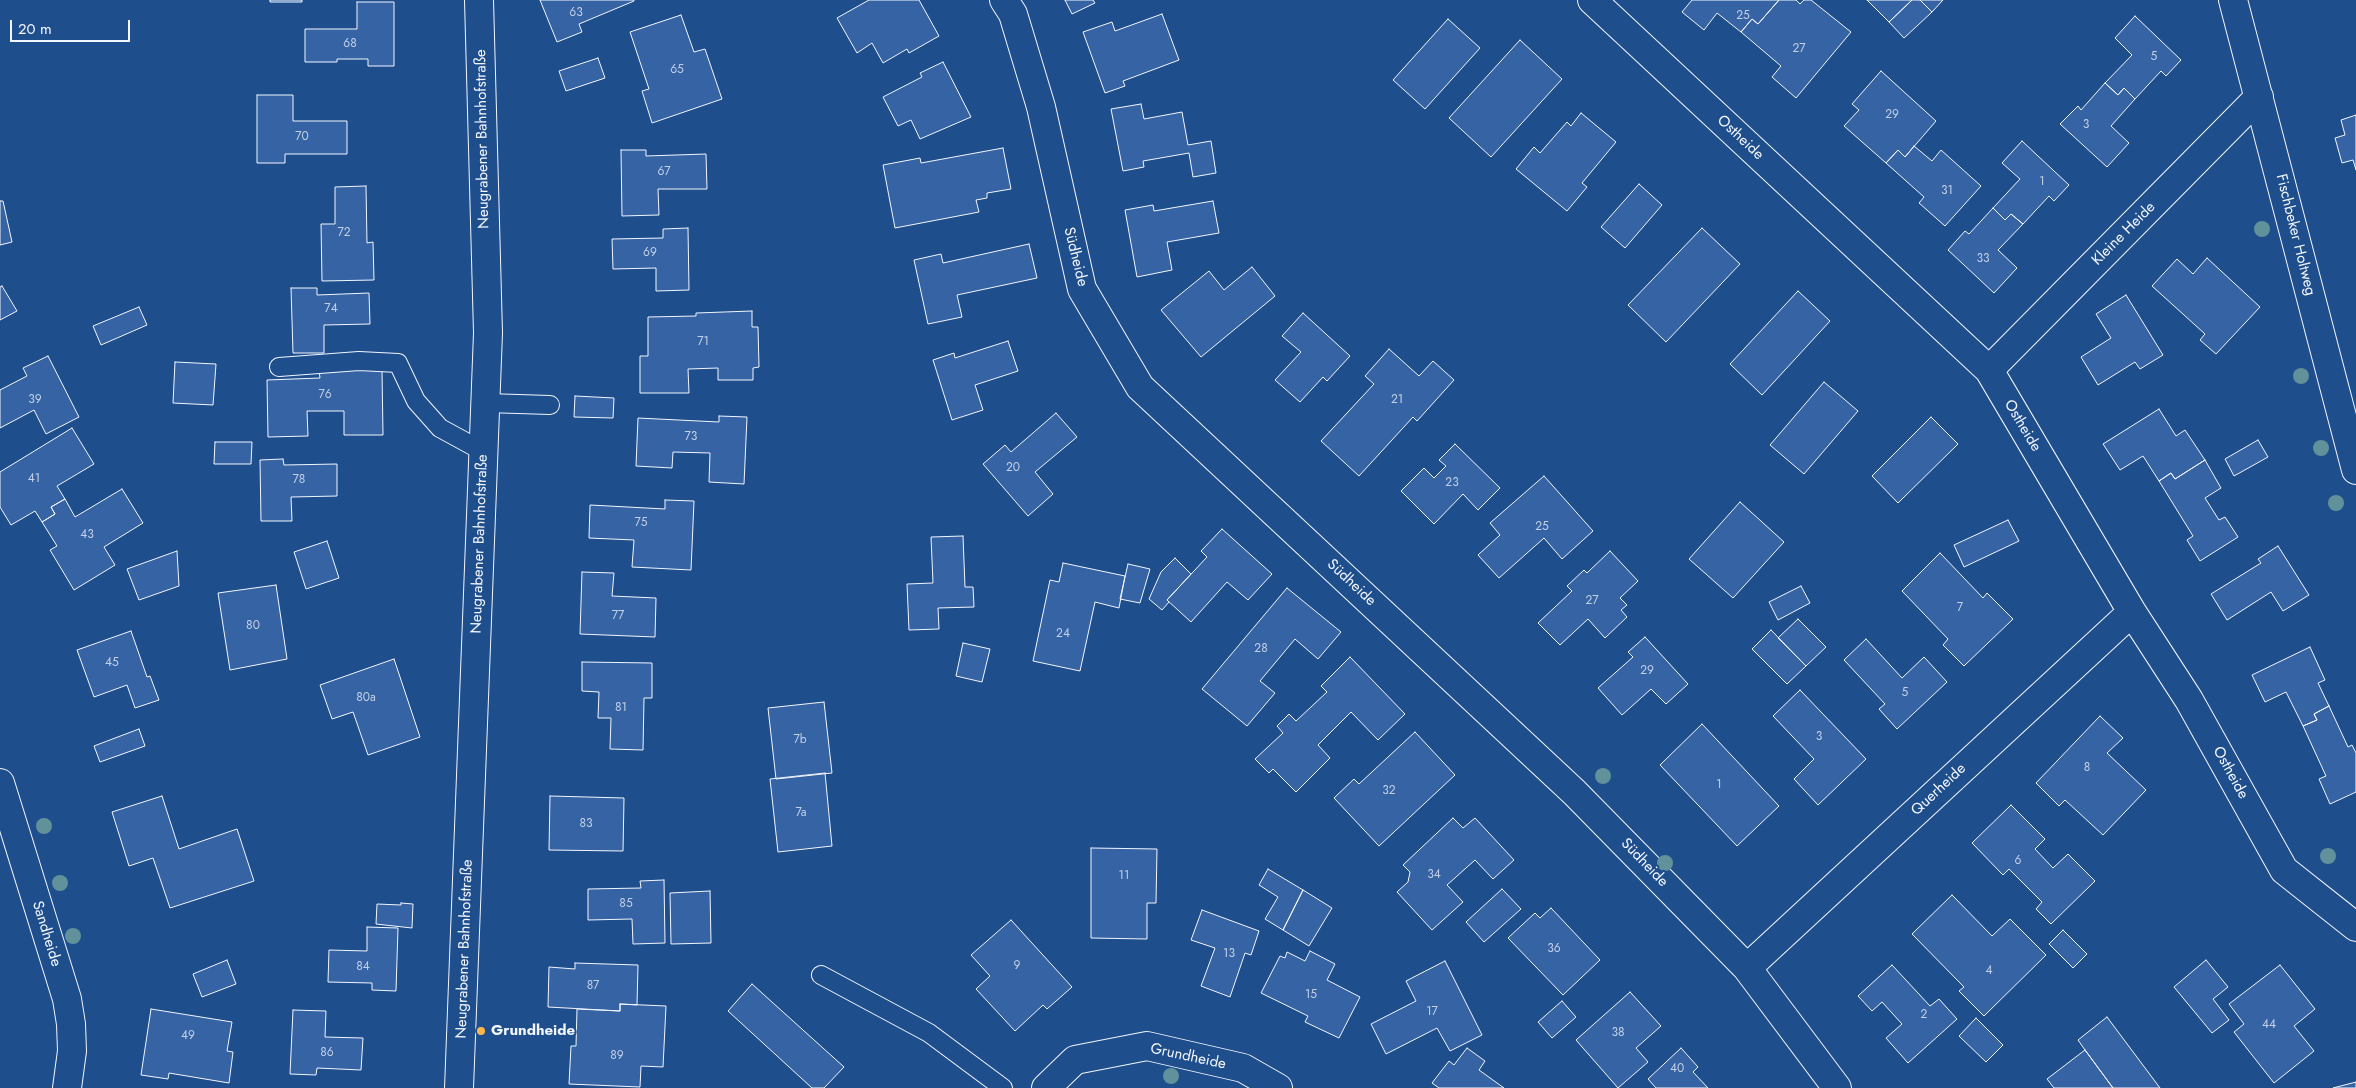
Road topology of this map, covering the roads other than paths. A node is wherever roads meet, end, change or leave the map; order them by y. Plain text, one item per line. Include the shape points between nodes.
1 (479, 0) edge
2 (1004, 0) edge
3 (1592, 0) edge
4 (2233, 0) edge
5 (2259, 97) junction
6 (279, 367) dead end
7 (1989, 370) junction
8 (486, 403) junction
9 (550, 405) dead end
10 (484, 452) junction
11 (2356, 470) edge
12 (2132, 612) junction
13 (0, 783) edge
14 (2356, 927) edge
15 (1747, 968) junction
16 (821, 975) dead end
17 (67, 1088) edge
18 (459, 1088) edge
19 (1004, 1088) edge
20 (1046, 1088) edge
21 (1278, 1088) edge
22 (1837, 1088) edge

1 - 8 street, Neugrabener Bahnhofstraße via 488,333
2 - 15 street, Südheide via 1012,14 1041,107 1082,289 1140,386 1574,792
3 - 7 street, Ostheide
4 - 5 street, Fischbeker Holtweg
5 - 7 street, Kleine Heide
5 - 11 street, Fischbeker Holtweg
6 - 10 lane via 359,361 398,363 416,401 440,428
7 - 12 street, Ostheide
8 - 9 lane
8 - 10 street, Neugrabener Bahnhofstraße
10 - 18 street, Neugrabener Bahnhofstraße
12 - 14 street, Ostheide via 2189,700 2284,870
12 - 15 street, Querheide
13 - 17 street, Sandheide via 67,999 72,1051
15 - 22 street, Südheide
16 - 19 lane via 929,1033
20 - 21 street, Grundheide via 1075,1060 1147,1046 1243,1068

